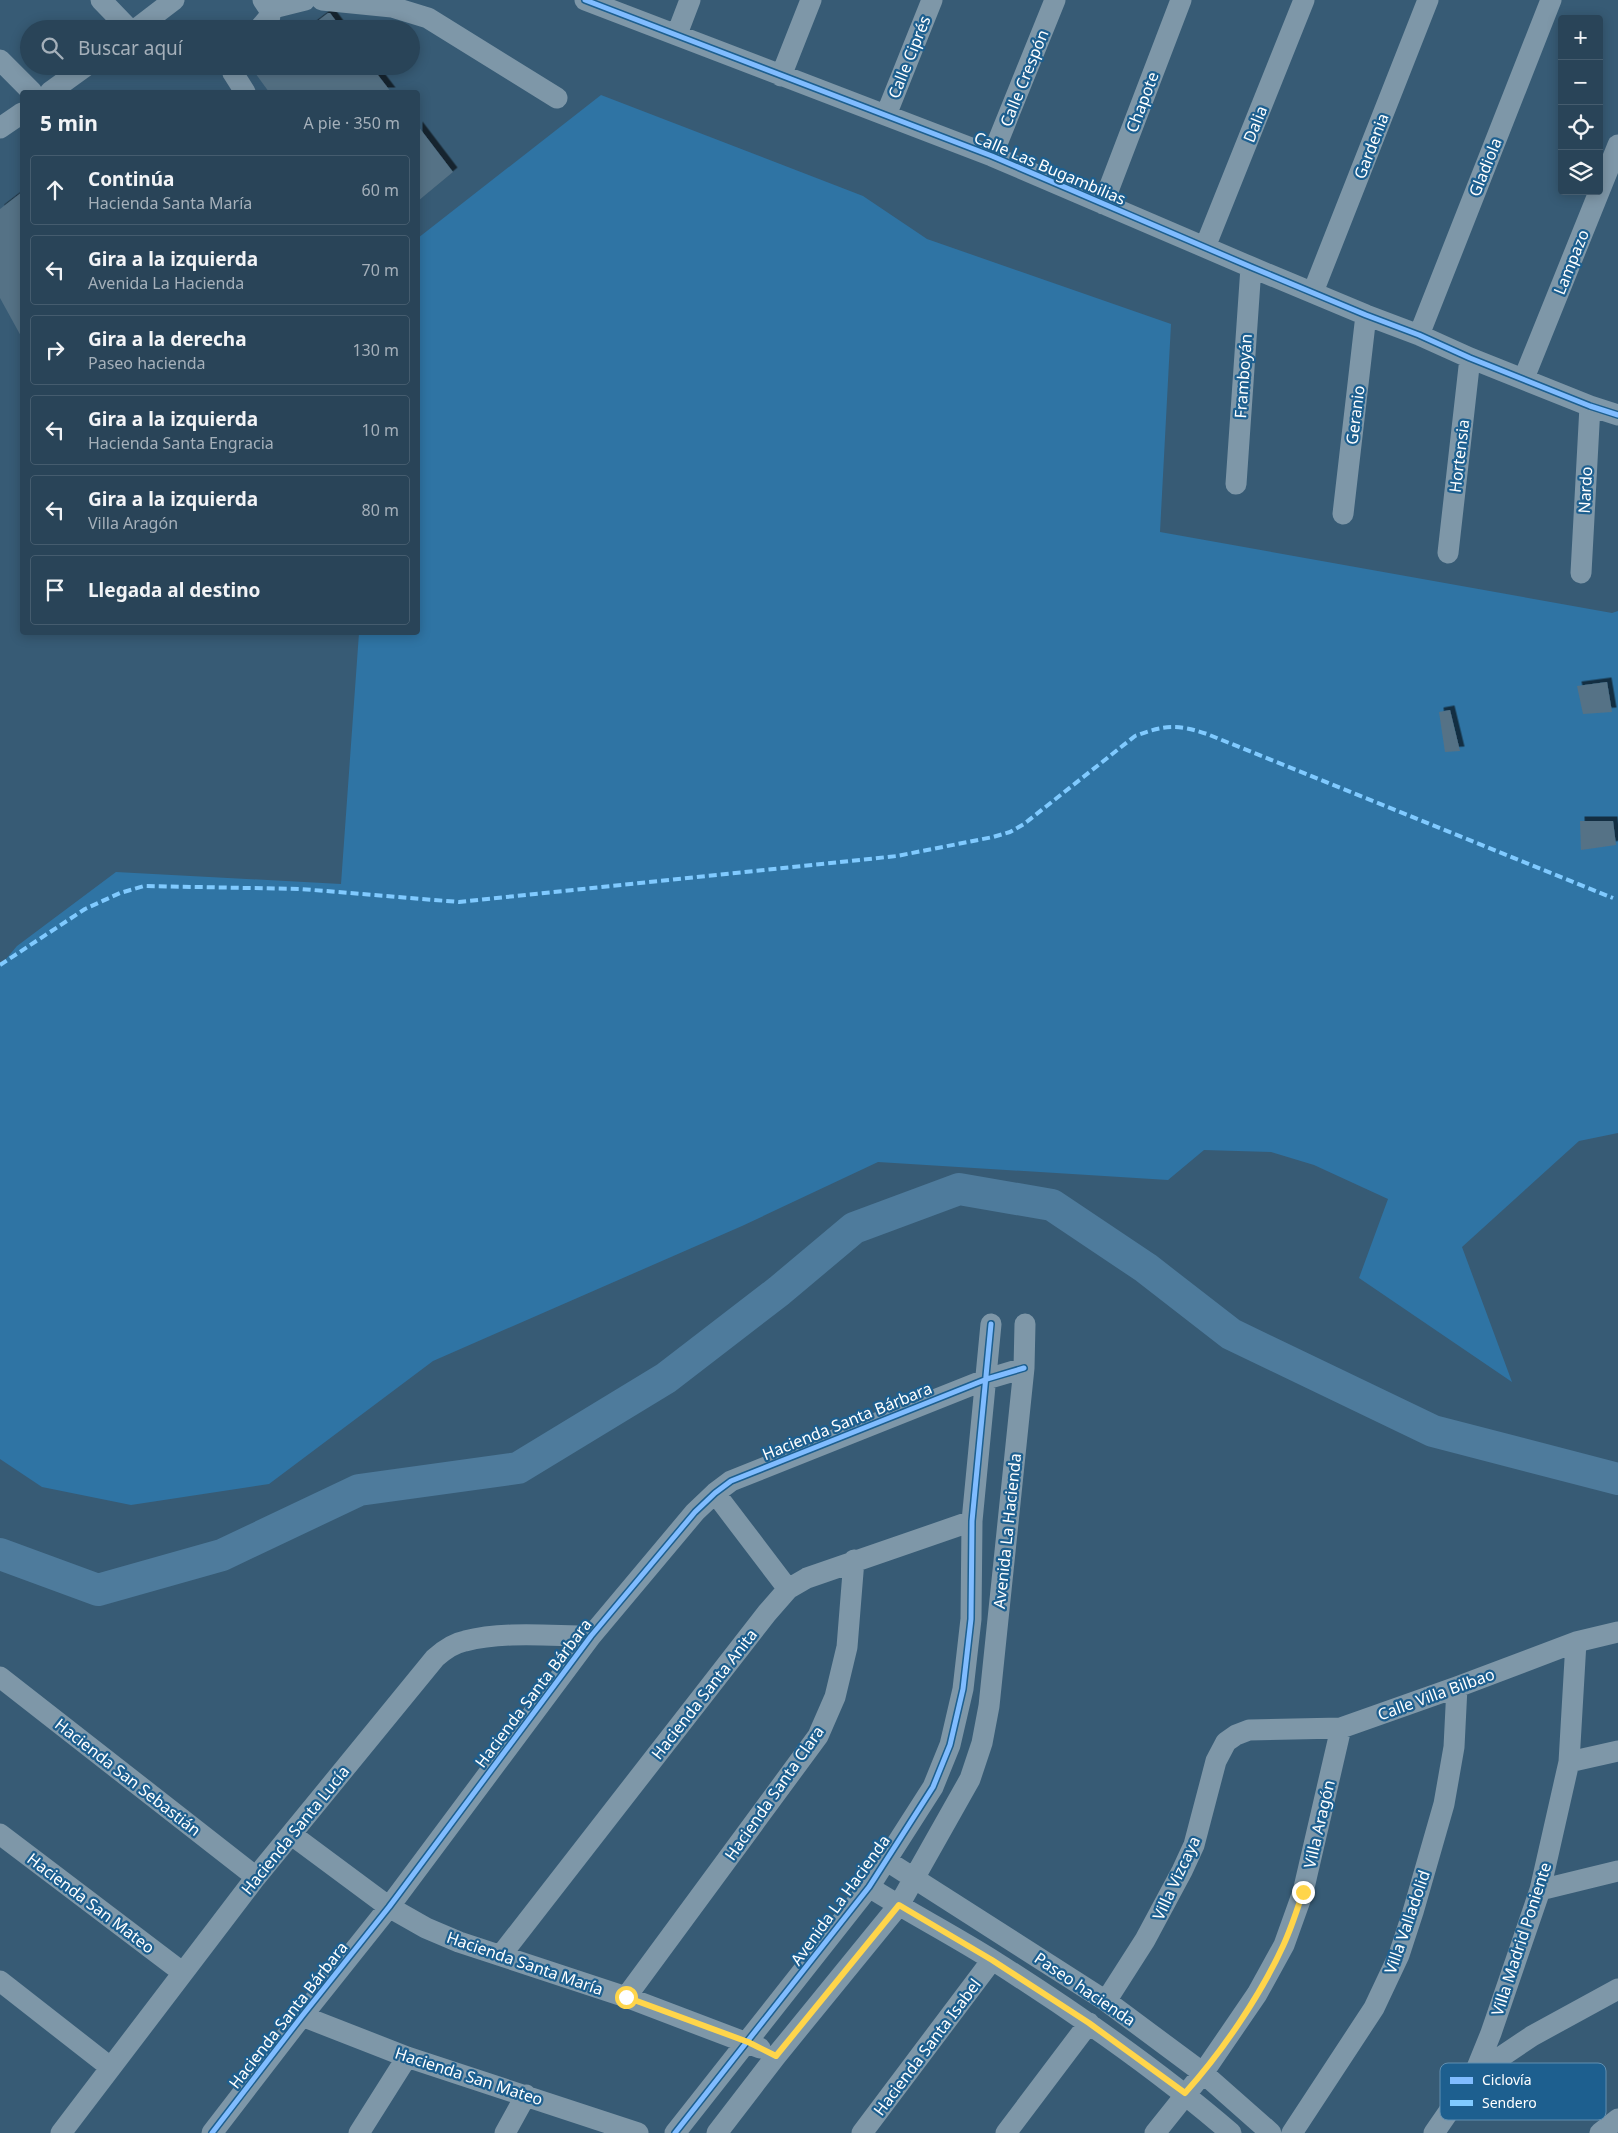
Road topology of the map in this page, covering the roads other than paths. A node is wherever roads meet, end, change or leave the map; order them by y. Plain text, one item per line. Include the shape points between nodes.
1 (101, 0) edge
2 (174, 0) edge
3 (305, 0) edge
4 (322, 0) edge
5 (585, 0) edge
6 (690, 0) edge
7 (810, 0) edge
8 (932, 0) edge
9 (1054, 0) edge
10 (1181, 0) edge
11 (1304, 0) edge
12 (1428, 0) edge
13 (1551, 0) edge
14 (266, 4) edge
15 (120, 20) edge
16 (148, 20) edge
17 (266, 20) edge
18 (677, 34) junction
19 (0, 60) edge
20 (74, 75) edge
21 (234, 75) edge
22 (781, 76) junction
23 (30, 90) edge
24 (53, 90) edge
25 (244, 90) edge
26 (557, 98) dead end
27 (20, 114) edge
28 (886, 115) junction
29 (0, 128) edge
30 (1618, 145) edge
31 (992, 156) junction
32 (1103, 204) junction
33 (1205, 247) junction
34 (1251, 267) junction
35 (1313, 292) junction
36 (1366, 315) junction
37 (1419, 335) junction
38 (1470, 358) junction
39 (1524, 378) junction
40 (1590, 406) junction
41 (1618, 415) edge
42 (1236, 484) dead end
43 (1343, 514) dead end
44 (1448, 553) dead end
45 (1581, 573) dead end
46 (991, 1324) dead end
47 (1025, 1324) dead end
48 (1024, 1368) junction
49 (987, 1379) junction
50 (715, 1493) junction
51 (972, 1521) junction
52 (854, 1560) junction
53 (788, 1589) junction
54 (1618, 1632) edge
55 (591, 1636) junction
56 (1576, 1642) junction
57 (0, 1677) edge
58 (1457, 1687) junction
59 (1341, 1728) junction
60 (1249, 1730) joint
61 (1618, 1751) edge
62 (1569, 1762) junction
63 (0, 1834) edge
64 (292, 1835) junction
65 (887, 1861) junction
66 (1618, 1871) edge
67 (256, 1877) junction
68 (914, 1878) junction
69 (869, 1887) junction
70 (1540, 1890) junction
71 (899, 1905) junction
72 (389, 1907) junction
73 (501, 1955) junction
74 (992, 1960) junction
75 (182, 1972) junction
76 (0, 1981) edge
77 (1618, 1990) edge
78 (626, 1997) junction
79 (1106, 2001) junction
80 (302, 2016) junction
81 (1089, 2023) junction
82 (748, 2042) junction
83 (776, 2056) junction
84 (407, 2057) junction
85 (1479, 2063) edge
86 (1491, 2063) edge
87 (110, 2067) junction
88 (1203, 2073) junction
89 (1185, 2093) junction
90 (526, 2095) junction
91 (1618, 2119) edge
92 (1443, 2120) edge
93 (62, 2133) edge
94 (212, 2133) edge
95 (359, 2133) edge
96 (505, 2133) edge
97 (638, 2133) edge
98 (675, 2133) edge
99 (717, 2133) edge
100 (862, 2133) edge
101 (1006, 2133) edge
102 (1155, 2133) edge
103 (1231, 2133) edge
104 (1271, 2133) edge
105 (1292, 2133) edge
106 (1434, 2133) edge
107 (1600, 2133) edge

1 - 15 street
2 - 16 street
3 - 14 street
4 - 26 street via 392,7 428,18
5 - 18 street, Calle Las Bugambilias
6 - 18 street
7 - 22 street
8 - 28 street, Calle Ciprés
9 - 31 street, Calle Crespón
10 - 32 street, Chapote
11 - 33 street, Dalia
12 - 35 street, Gardenia
13 - 37 street, Gladiola
14 - 17 street
18 - 22 street, Calle Las Bugambilias
19 - 23 street
20 - 24 street
21 - 25 street
22 - 28 street, Calle Las Bugambilias
27 - 29 street
28 - 31 street, Calle Las Bugambilias
30 - 39 street, Lampazo
31 - 32 street, Calle Las Bugambilias
32 - 33 street, Calle Las Bugambilias
33 - 34 street, Calle Las Bugambilias
34 - 35 street, Calle Las Bugambilias
34 - 42 street, Framboyán
35 - 36 street, Calle Las Bugambilias
36 - 37 street, Calle Las Bugambilias
36 - 43 street, Geranio
37 - 38 street, Calle Las Bugambilias
38 - 39 street, Calle Las Bugambilias
38 - 44 street, Hortensia
39 - 40 street, Calle Las Bugambilias
40 - 41 street, Calle Las Bugambilias
40 - 45 street, Nardo
46 - 49 street, Avenida La Hacienda
47 - 48 street, Avenida La Hacienda
48 - 49 street, Hacienda Santa Bárbara
48 - 68 street, Avenida La Hacienda via 989,1706 982,1742 970,1779
49 - 50 street, Hacienda Santa Bárbara via 730,1481
49 - 51 street, Avenida La Hacienda
50 - 53 street
50 - 55 street, Hacienda Santa Bárbara via 695,1512
51 - 52 street, Hacienda Santa Anita
51 - 65 street, Avenida La Hacienda via 971,1619 964,1690 950,1745 932,1787
52 - 53 street, Hacienda Santa Anita
52 - 78 street, Hacienda Santa Clara via 847,1647 835,1697 818,1736
53 - 73 street, Hacienda Santa Anita
54 - 56 street, Calle Villa Bilbao
55 - 64 street, Hacienda Santa Lucía via 496,1637 448,1647 435,1658
55 - 72 street, Hacienda Santa Bárbara
56 - 58 street, Calle Villa Bilbao
56 - 62 street, Villa Madrid Poniente
57 - 67 street, Hacienda San Sebastián
58 - 59 street, Calle Villa Bilbao
58 - 105 street, Villa Valladolid via 1454,1747 1444,1804 1399,1955 1374,2008
59 - 60 street, Calle Villa Bilbao
59 - 88 street, Villa Aragón via 1303,1892 1284,1945 1257,1994
60 - 79 street, Villa Vizcaya via 1226,1742 1219,1755 1194,1845 1145,1940
61 - 62 street
62 - 70 street, Villa Madrid Poniente
63 - 75 street, Hacienda San Mateo
64 - 67 street, Hacienda Santa Lucía
64 - 72 street, Hacienda Santa María
65 - 68 street, Paseo hacienda
65 - 69 street, Avenida La Hacienda
66 - 70 street
67 - 75 street, Hacienda Santa Lucía
68 - 71 street, Avenida La Hacienda
68 - 79 street, Paseo hacienda
69 - 71 street, Paseo hacienda
69 - 82 street, Avenida La Hacienda
70 - 85 street, Villa Madrid Poniente
71 - 74 street, Paseo hacienda
71 - 83 street, Avenida La Hacienda
72 - 73 street, Hacienda Santa María via 451,1939
72 - 80 street, Hacienda Santa Bárbara
73 - 78 street, Hacienda Santa María
74 - 81 street, Paseo hacienda
74 - 100 street, Hacienda Santa Isabel
75 - 87 street, Hacienda Santa Lucía
76 - 87 street
77 - 86 street via 1532,2036
78 - 82 street, Hacienda Santa María
79 - 88 street, Paseo hacienda
80 - 84 street, Hacienda San Mateo
80 - 94 street, Hacienda Santa Bárbara
81 - 89 street, Paseo hacienda
81 - 101 street
82 - 83 street, Hacienda Santa María
82 - 98 street, Avenida La Hacienda
83 - 99 street, Avenida La Hacienda
84 - 90 street, Hacienda San Mateo
84 - 95 street
87 - 93 street, Hacienda Santa Lucía
88 - 89 street, Villa Aragón
88 - 104 street, Paseo hacienda
89 - 102 street, Villa Aragón
89 - 103 street, Paseo hacienda
90 - 96 street
90 - 97 street, Hacienda San Mateo
91 - 107 street
92 - 106 street, Villa Madrid Poniente

